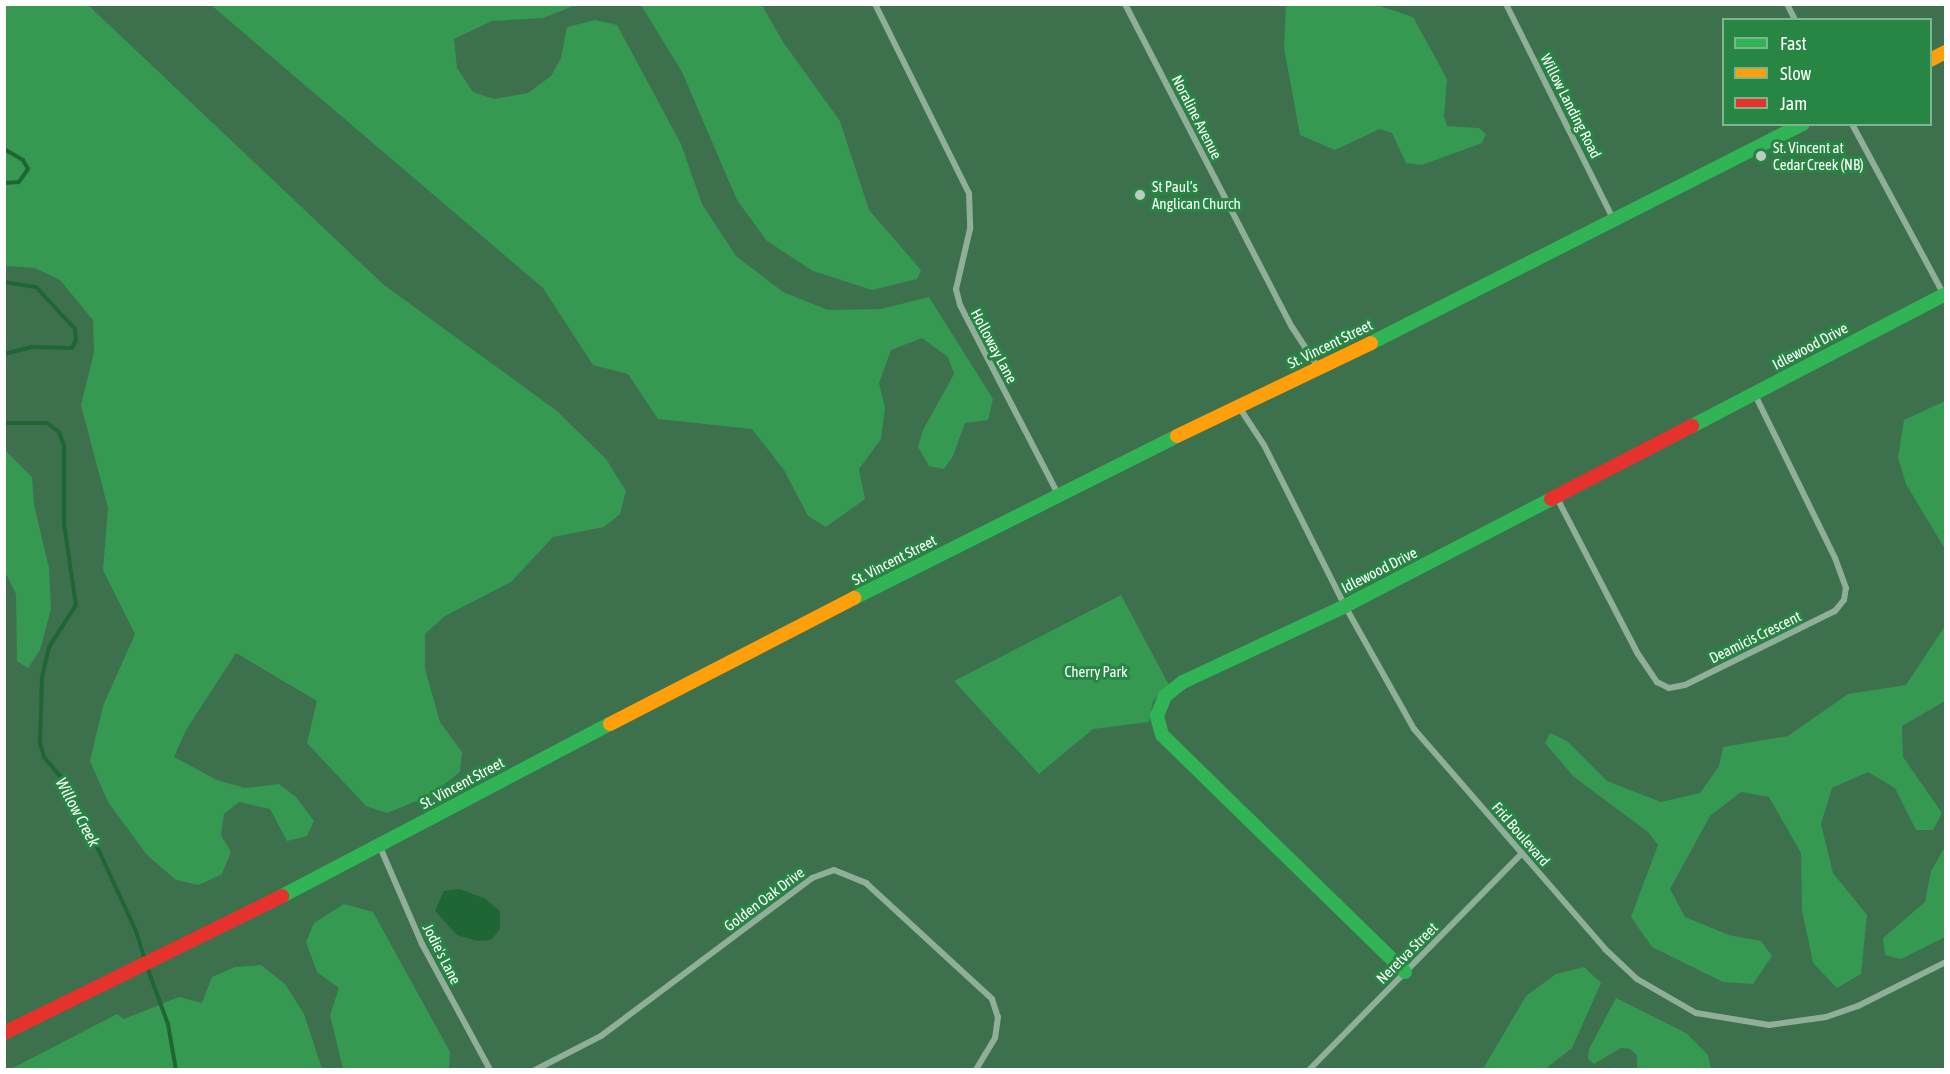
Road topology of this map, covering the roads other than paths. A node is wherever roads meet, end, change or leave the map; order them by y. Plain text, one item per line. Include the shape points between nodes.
1 (874, 4) edge
2 (1125, 4) edge
3 (1506, 4) edge
4 (1787, 4) edge
5 (1795, 18) edge
6 (1946, 52) edge
7 (1932, 59) edge
8 (1799, 126) edge
9 (1853, 126) edge
10 (1614, 219) junction
11 (1945, 294) edge
12 (1318, 367) junction
13 (1754, 394) junction
14 (1238, 407) junction
15 (1058, 494) junction
16 (1557, 497) junction
17 (1345, 606) junction
18 (380, 847) junction
19 (1522, 853) junction
20 (1946, 962) edge
21 (1404, 972) junction
22 (4, 1033) edge
23 (490, 1070) edge
24 (535, 1070) edge
25 (976, 1070) edge
26 (1309, 1070) edge

1 - 15 street, Holloway Lane via 969,194 970,229 956,289 960,305
2 - 12 street, Noraline Avenue via 1292,327
3 - 10 street, Willow Landing Road
4 - 5 street
6 - 7 street
8 - 10 street, St. Vincent Street
9 - 11 street
10 - 12 street, St. Vincent Street via 1439,310
11 - 13 street, Idlewood Drive
12 - 14 street, St. Vincent Street
13 - 16 street, Idlewood Drive
13 - 16 street, Deamicis Crescent via 1835,558 1846,588 1844,600 1835,611 1685,685 1670,688 1657,682 1638,654
14 - 15 street, St. Vincent Street
14 - 17 street, Frid Boulevard via 1264,445
15 - 18 street, St. Vincent Street via 479,791
16 - 17 street, Idlewood Drive
17 - 19 street, Frid Boulevard via 1414,729
17 - 21 street, Idlewood Drive via 1173,688 1159,706 1157,725 1169,743
18 - 22 street, St. Vincent Street
18 - 23 street, Jodie's Lane via 422,944
19 - 20 street, Frid Boulevard via 1629,972 1657,993 1707,1016 1768,1025 1826,1017 1858,1006
19 - 21 street, Neretva Street
21 - 26 street, Neretva Street
24 - 25 street, Golden Oak Drive via 601,1036 812,878 834,870 866,883 992,999 998,1017 995,1038

